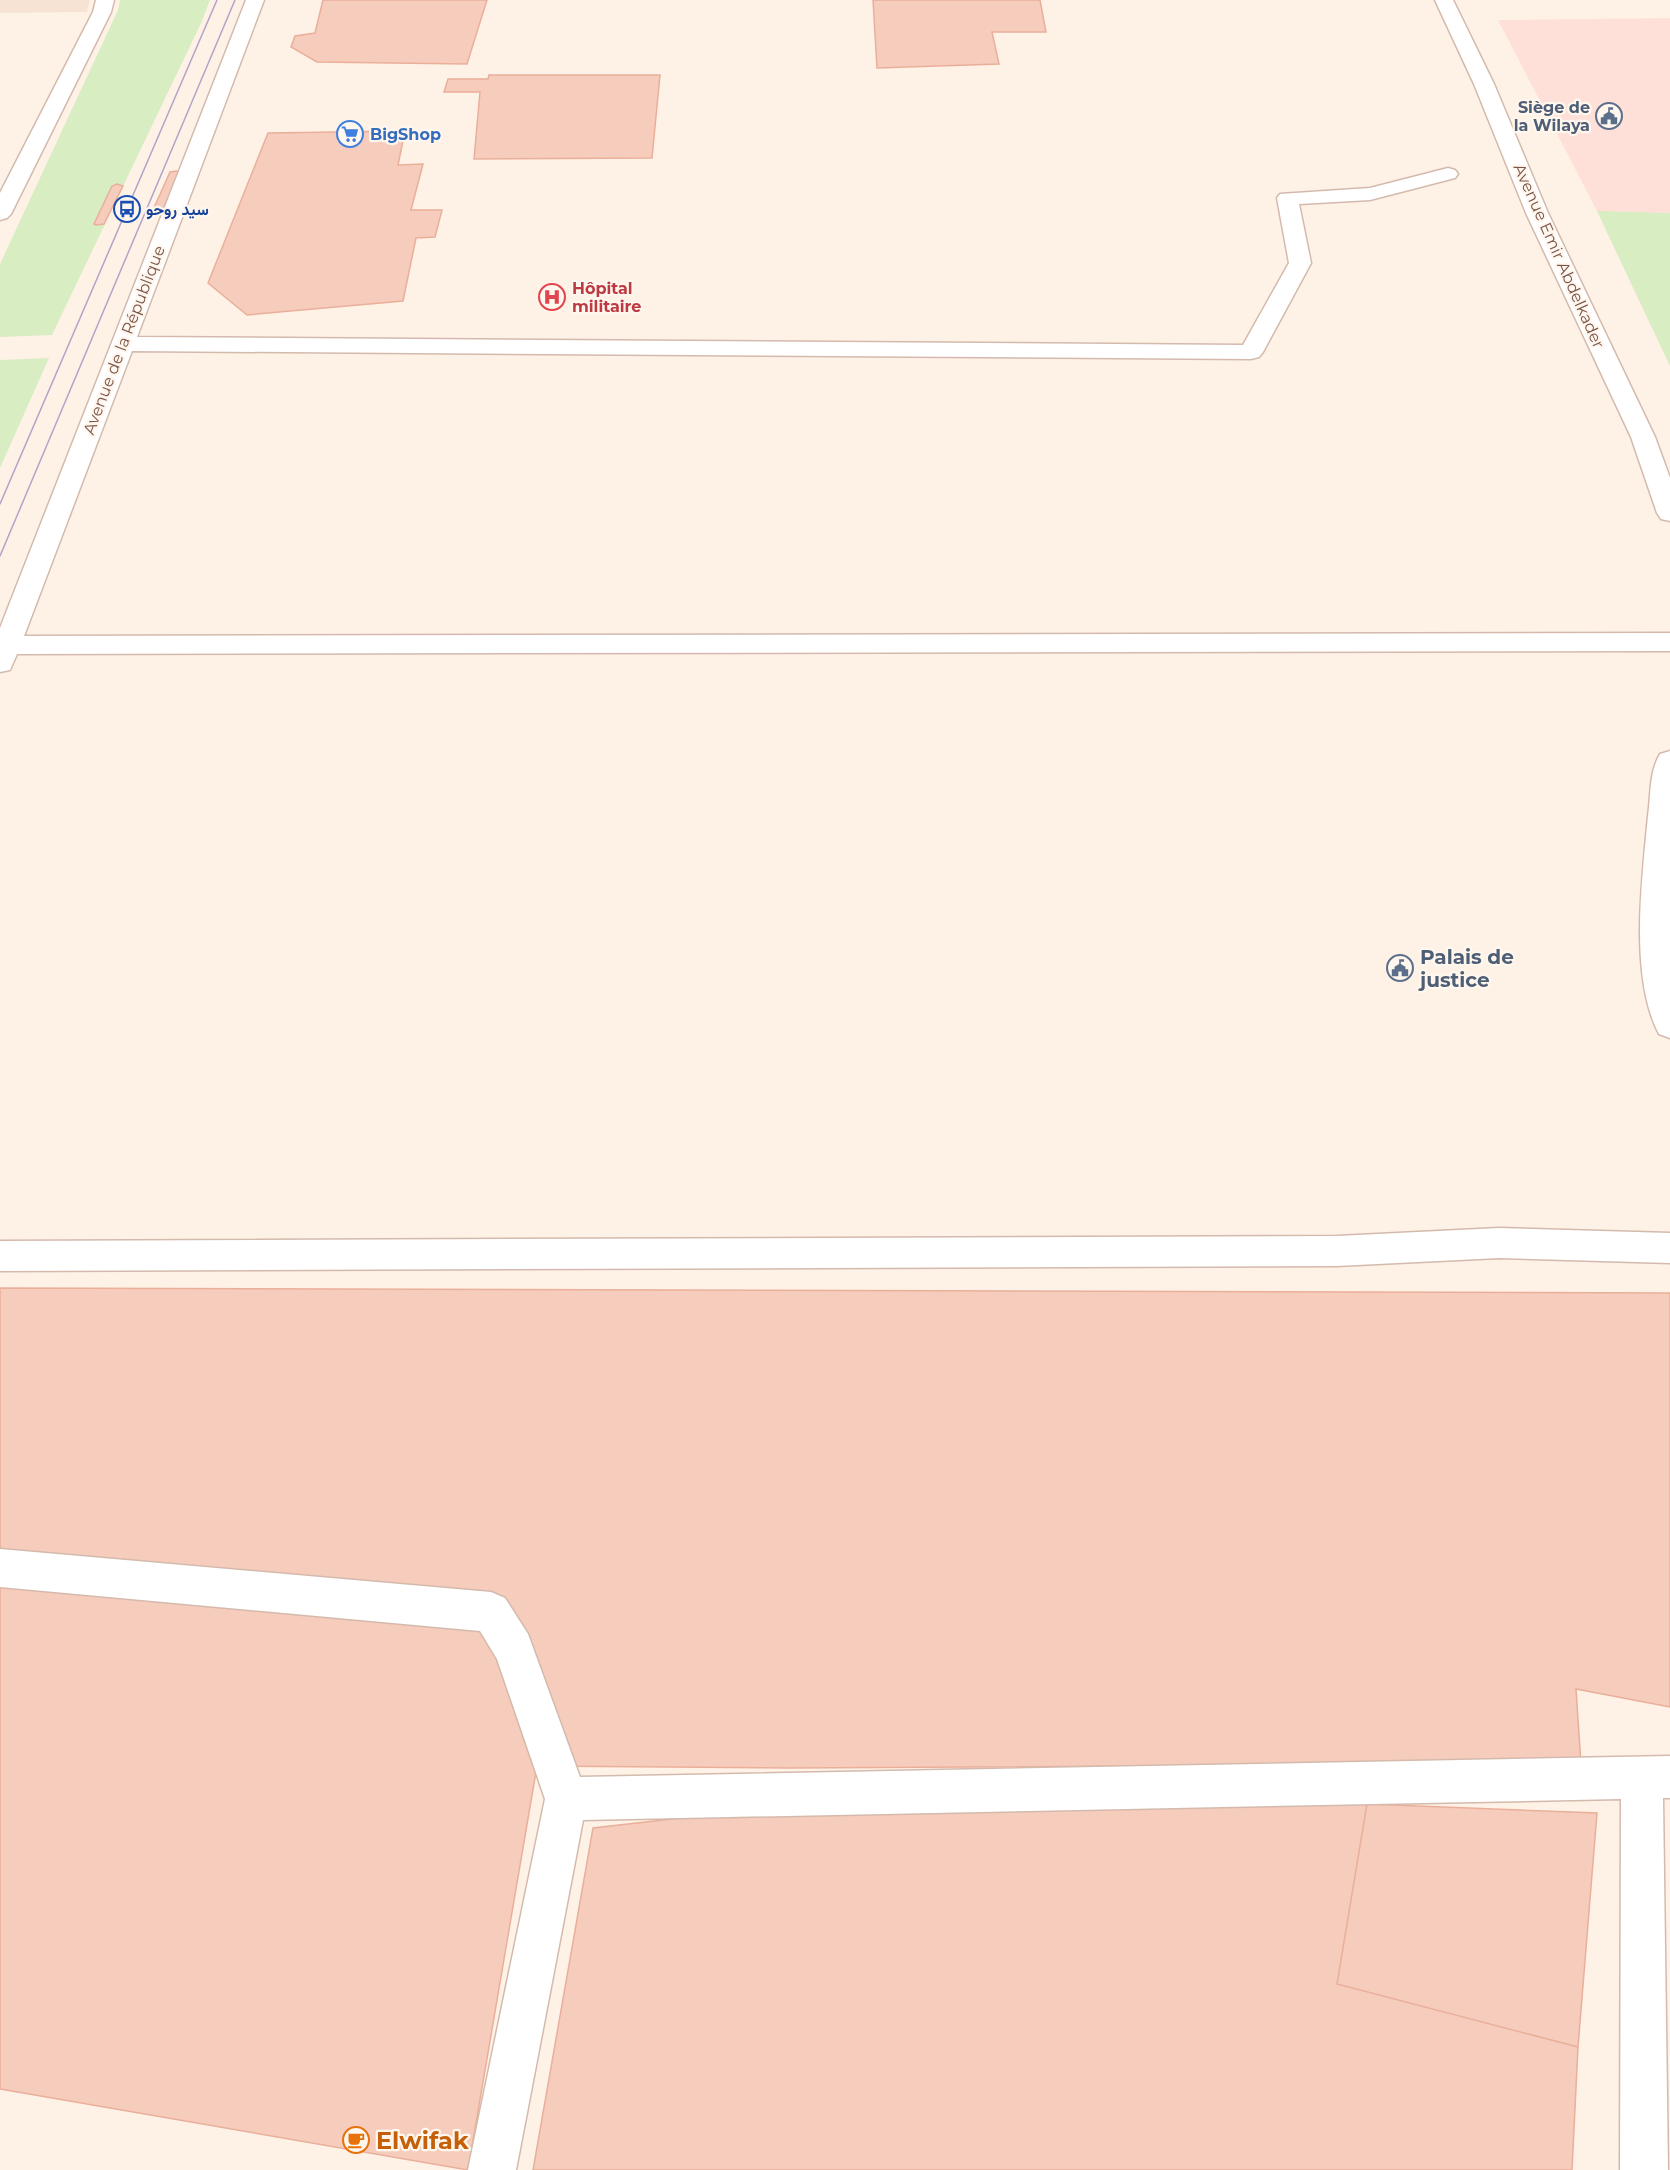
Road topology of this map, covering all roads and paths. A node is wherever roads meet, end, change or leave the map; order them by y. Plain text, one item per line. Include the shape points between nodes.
1 (105, 0) edge
2 (255, 0) edge
3 (1444, 0) edge
4 (1448, 174) dead end
5 (0, 214) edge
6 (123, 344) junction
7 (1670, 513) edge
8 (1670, 642) edge
9 (2, 651) edge
10 (1670, 761) edge
11 (1670, 1025) edge
12 (1670, 1248) edge
13 (0, 1256) edge
14 (0, 1568) edge
15 (1656, 1778) edge
16 (566, 1799) junction
17 (492, 2170) edge
18 (1644, 2170) edge

1 - 5 street
2 - 6 street, Avenue de la République
3 - 7 street, Avenue Emir Abdelkader via 1484,84 1537,213 1643,437
4 - 6 street via 1370,194 1287,198 1300,262 1251,352
6 - 9 street, Avenue de la République
8 - 9 street
10 - 11 street via 1657,918 1661,997
12 - 13 street via 1500,1243 1336,1251
14 - 16 street via 491,1612 514,1648
15 - 16 street
15 - 18 street
16 - 17 street

